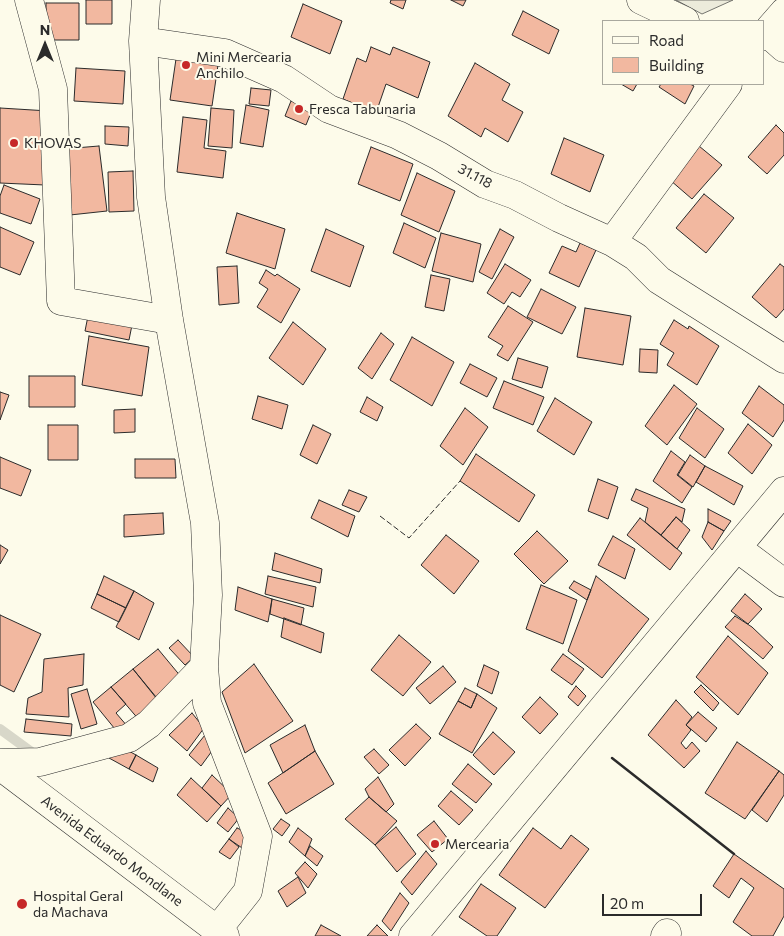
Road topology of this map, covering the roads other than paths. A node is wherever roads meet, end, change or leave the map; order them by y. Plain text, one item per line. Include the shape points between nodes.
1 (29, 0) edge
2 (146, 0) edge
3 (641, 0) edge
4 (784, 12) edge
5 (683, 20) edge
6 (771, 39) edge
7 (143, 41) junction
8 (727, 85) edge
9 (612, 242) junction
10 (169, 320) junction
11 (784, 359) edge
12 (784, 491) edge
13 (737, 548) junction
14 (784, 583) edge
15 (204, 667) junction
16 (0, 765) edge
17 (221, 933) edge
18 (413, 936) edge

1 - 10 street via 53,89 61,301
2 - 7 street
3 - 5 street
4 - 6 street
7 - 9 street, 31.118 via 225,53 284,79 329,108 398,135 485,184
7 - 10 street via 151,197
8 - 9 street
9 - 11 street, 31.118 via 636,257 659,280
10 - 15 street via 205,523 208,594
12 - 13 street
13 - 14 street
13 - 18 street
15 - 16 street via 149,724 129,738 40,762
15 - 17 street via 207,703 258,836 248,891
16 - 17 street, Avenida Eduardo Mondlane

